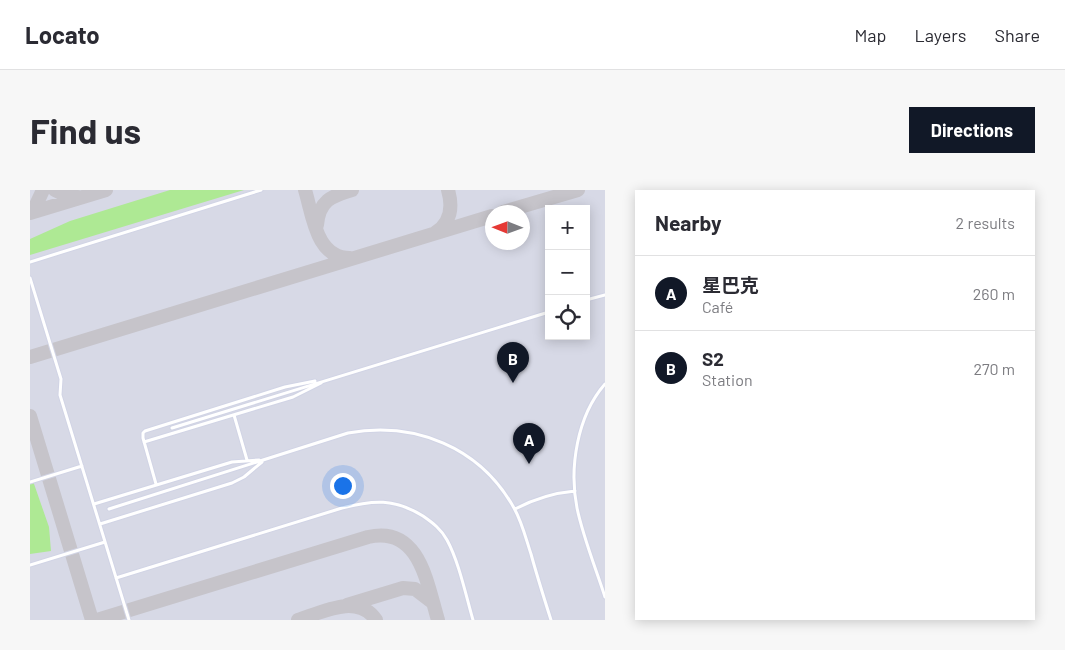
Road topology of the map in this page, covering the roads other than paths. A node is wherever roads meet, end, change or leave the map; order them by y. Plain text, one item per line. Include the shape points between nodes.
1 (261, 190) edge
2 (30, 262) edge
3 (30, 278) edge
4 (605, 295) edge
5 (590, 299) edge
6 (545, 313) edge
7 (333, 378) junction
8 (605, 384) edge
9 (234, 415) junction
10 (172, 428) dead end
11 (144, 442) junction
12 (247, 460) junction
13 (265, 460) junction
14 (82, 466) junction
15 (30, 482) edge
16 (156, 484) junction
17 (575, 491) junction
18 (94, 504) junction
19 (109, 509) dead end
20 (515, 509) junction
21 (100, 524) junction
22 (105, 542) junction
23 (30, 565) edge
24 (116, 578) junction
25 (605, 597) edge
26 (129, 620) edge
27 (473, 620) edge
28 (551, 620) edge

1 - 2 lane
3 - 14 lane via 61,379 60,395
4 - 5 lane
6 - 7 lane
7 - 9 lane via 293,396
7 - 10 lane
7 - 11 lane via 285,387 149,429 143,433
8 - 17 lane via 586,415 578,442
9 - 11 lane
9 - 12 lane
11 - 16 lane
12 - 13 lane
12 - 16 lane
13 - 19 lane
13 - 20 lane via 348,433 379,430 411,432 438,440 467,456 495,480
13 - 21 lane via 238,480
14 - 15 lane
14 - 18 lane
16 - 18 lane
17 - 20 lane via 547,495
17 - 25 lane via 577,509
18 - 21 lane
20 - 28 lane
21 - 22 lane
22 - 23 lane
22 - 24 lane
24 - 26 lane
24 - 27 lane via 342,508 372,502 394,503 421,515 441,531 451,549

